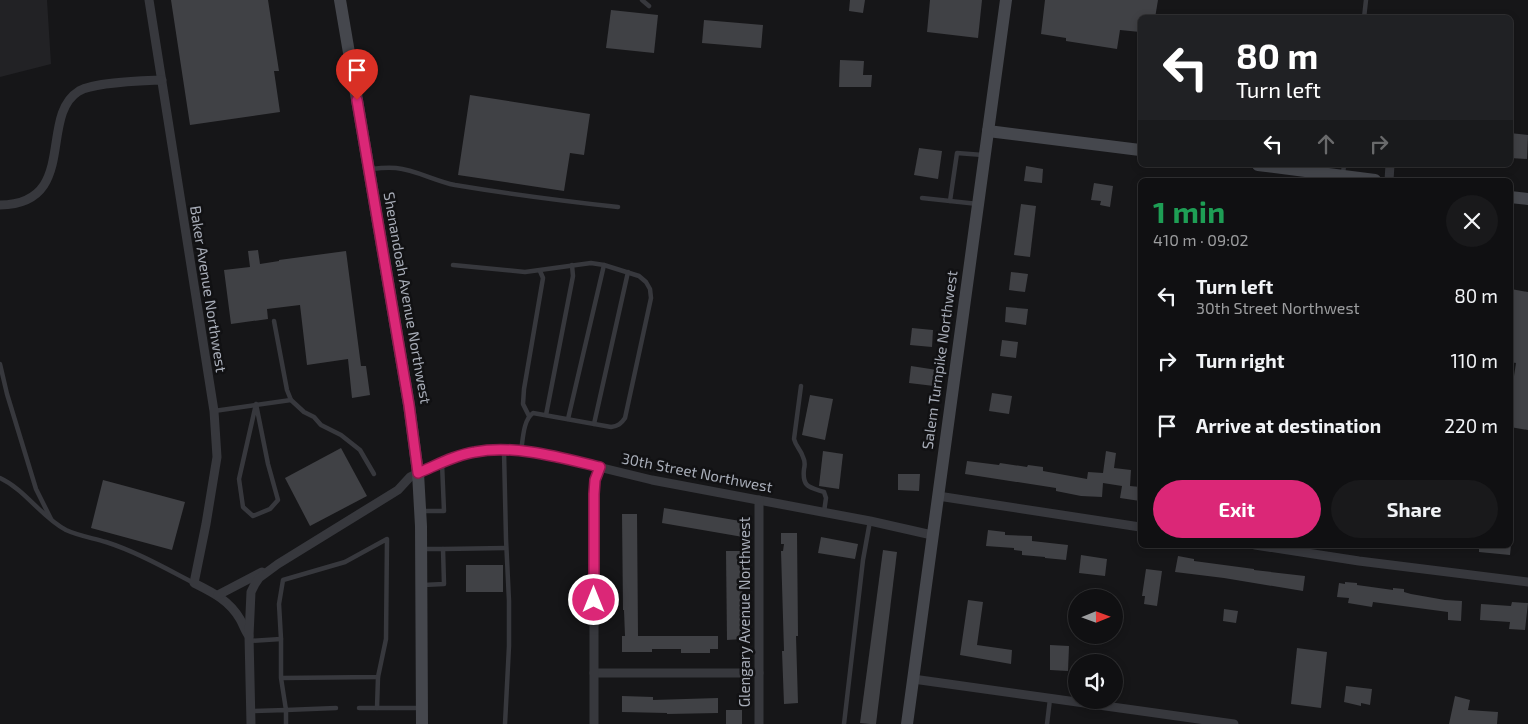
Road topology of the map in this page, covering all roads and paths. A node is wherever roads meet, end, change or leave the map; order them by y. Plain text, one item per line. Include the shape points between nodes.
1 (149, 0) edge
2 (340, 0) edge
3 (642, 0) edge
4 (1006, 0) edge
5 (1366, 0) edge
6 (649, 6) dead end
7 (1364, 15) edge
8 (162, 80) junction
9 (988, 131) junction
10 (1138, 150) edge
11 (985, 155) junction
12 (1292, 167) edge
13 (368, 169) junction
14 (1344, 170) edge
15 (1369, 178) edge
16 (1513, 197) edge
17 (922, 198) dead end
18 (1528, 199) edge
19 (950, 201) junction
20 (0, 204) edge
21 (978, 204) junction
22 (618, 207) dead end
23 (453, 265) dead end
24 (604, 265) junction
25 (572, 266) junction
26 (540, 271) junction
27 (628, 272) junction
28 (274, 320) dead end
29 (0, 364) edge
30 (800, 386) dead end
31 (291, 400) junction
32 (256, 404) junction
33 (214, 410) junction
34 (546, 415) junction
35 (529, 416) junction
36 (568, 419) junction
37 (594, 424) junction
38 (504, 450) junction
39 (521, 451) junction
40 (442, 463) junction
41 (600, 467) junction
42 (418, 473) junction
43 (374, 474) dead end
44 (0, 478) edge
45 (938, 496) junction
46 (760, 500) junction
47 (420, 511) junction
48 (824, 512) junction
49 (870, 521) junction
50 (53, 522) junction
51 (1138, 527) edge
52 (932, 535) junction
53 (506, 548) junction
54 (1274, 548) edge
55 (422, 549) junction
56 (443, 549) junction
57 (278, 564) junction
58 (194, 582) junction
59 (1528, 582) edge
60 (422, 585) junction
61 (218, 594) junction
62 (249, 639) junction
63 (281, 639) junction
64 (594, 673) junction
65 (759, 673) junction
66 (378, 677) junction
67 (281, 678) junction
68 (913, 679) junction
69 (1050, 699) junction
70 (336, 708) dead end
71 (359, 708) dead end
72 (377, 708) junction
73 (422, 708) junction
74 (286, 710) junction
75 (251, 711) junction
76 (1198, 721) edge
77 (251, 724) edge
78 (286, 724) edge
79 (422, 724) edge
80 (505, 724) edge
81 (594, 724) edge
82 (758, 724) edge
83 (844, 724) edge
84 (906, 724) edge
85 (1047, 724) edge
86 (1234, 724) edge

1 - 8 street, Baker Avenue Northwest
2 - 13 street, Shenandoah Avenue Northwest
3 - 6 lane
4 - 9 street, Salem Turnpike Northwest
5 - 7 lane
8 - 20 street via 93,86 74,95 62,113 52,169 46,181 29,198
8 - 33 street, Baker Avenue Northwest
9 - 10 street
9 - 11 street, Salem Turnpike Northwest
11 - 19 lane via 957,152
11 - 21 street, Salem Turnpike Northwest
12 - 14 street
13 - 22 lane via 397,168 452,184 540,199
13 - 42 street, Shenandoah Avenue Northwest
14 - 15 street
16 - 18 street
17 - 19 lane
19 - 21 lane
21 - 45 street, Salem Turnpike Northwest
23 - 26 lane
24 - 25 lane
24 - 27 lane
24 - 36 lane
25 - 26 lane
25 - 34 lane via 573,276
26 - 35 lane via 543,278 524,389 523,404
27 - 37 lane
27 - 37 lane via 646,282 651,298 625,418 611,428
28 - 31 lane
29 - 50 lane via 36,489
30 - 48 lane via 794,439 805,462 805,484 824,492
31 - 32 lane
31 - 43 lane via 360,450
32 - 32 lane via 239,479 243,507 253,516 270,509 278,500
32 - 33 lane
33 - 58 street, Baker Avenue Northwest via 216,457
34 - 35 lane via 533,413
34 - 36 lane
35 - 39 lane
36 - 37 lane
38 - 39 street, 30th Street Northwest
38 - 40 street, 30th Street Northwest via 477,451
38 - 53 lane
39 - 41 street, 30th Street Northwest
40 - 42 street, 30th Street Northwest
40 - 47 lane via 444,511
41 - 46 street, 30th Street Northwest
41 - 64 street via 594,494
42 - 47 street, Shenandoah Avenue Northwest
42 - 57 street, 30th Street Northwest via 398,490
44 - 50 lane via 23,493
45 - 51 street
45 - 52 street, Salem Turnpike Northwest
46 - 48 street, 30th Street Northwest
46 - 65 street, Glengary Avenue Northwest
47 - 55 street, Shenandoah Avenue Northwest
48 - 49 street, 30th Street Northwest
49 - 52 street, 30th Street Northwest
49 - 83 lane
50 - 58 lane via 68,531 138,555
52 - 68 street, Salem Turnpike Northwest
53 - 56 lane
53 - 80 lane via 509,646
54 - 59 street
55 - 56 lane
55 - 60 street, Shenandoah Avenue Northwest
56 - 60 lane via 444,584
57 - 61 street, 30th Street Northwest
57 - 62 street, 30th Street Northwest via 259,578 251,592
58 - 61 street
60 - 73 street, Shenandoah Avenue Northwest
61 - 62 street via 239,617
62 - 63 lane
62 - 75 street, 30th Street Northwest
63 - 66 lane via 279,604 283,580 344,562 387,539 386,639
63 - 67 lane
64 - 65 street
64 - 81 street
65 - 82 street, Glengary Avenue Northwest
66 - 67 lane
66 - 72 lane
67 - 74 lane
68 - 69 street
68 - 84 street, Salem Turnpike Northwest
69 - 76 street
69 - 85 lane
70 - 74 lane
71 - 72 lane
72 - 73 lane
73 - 79 street, Shenandoah Avenue Northwest
74 - 75 lane
74 - 78 lane
75 - 77 street, 30th Street Northwest
76 - 86 street

